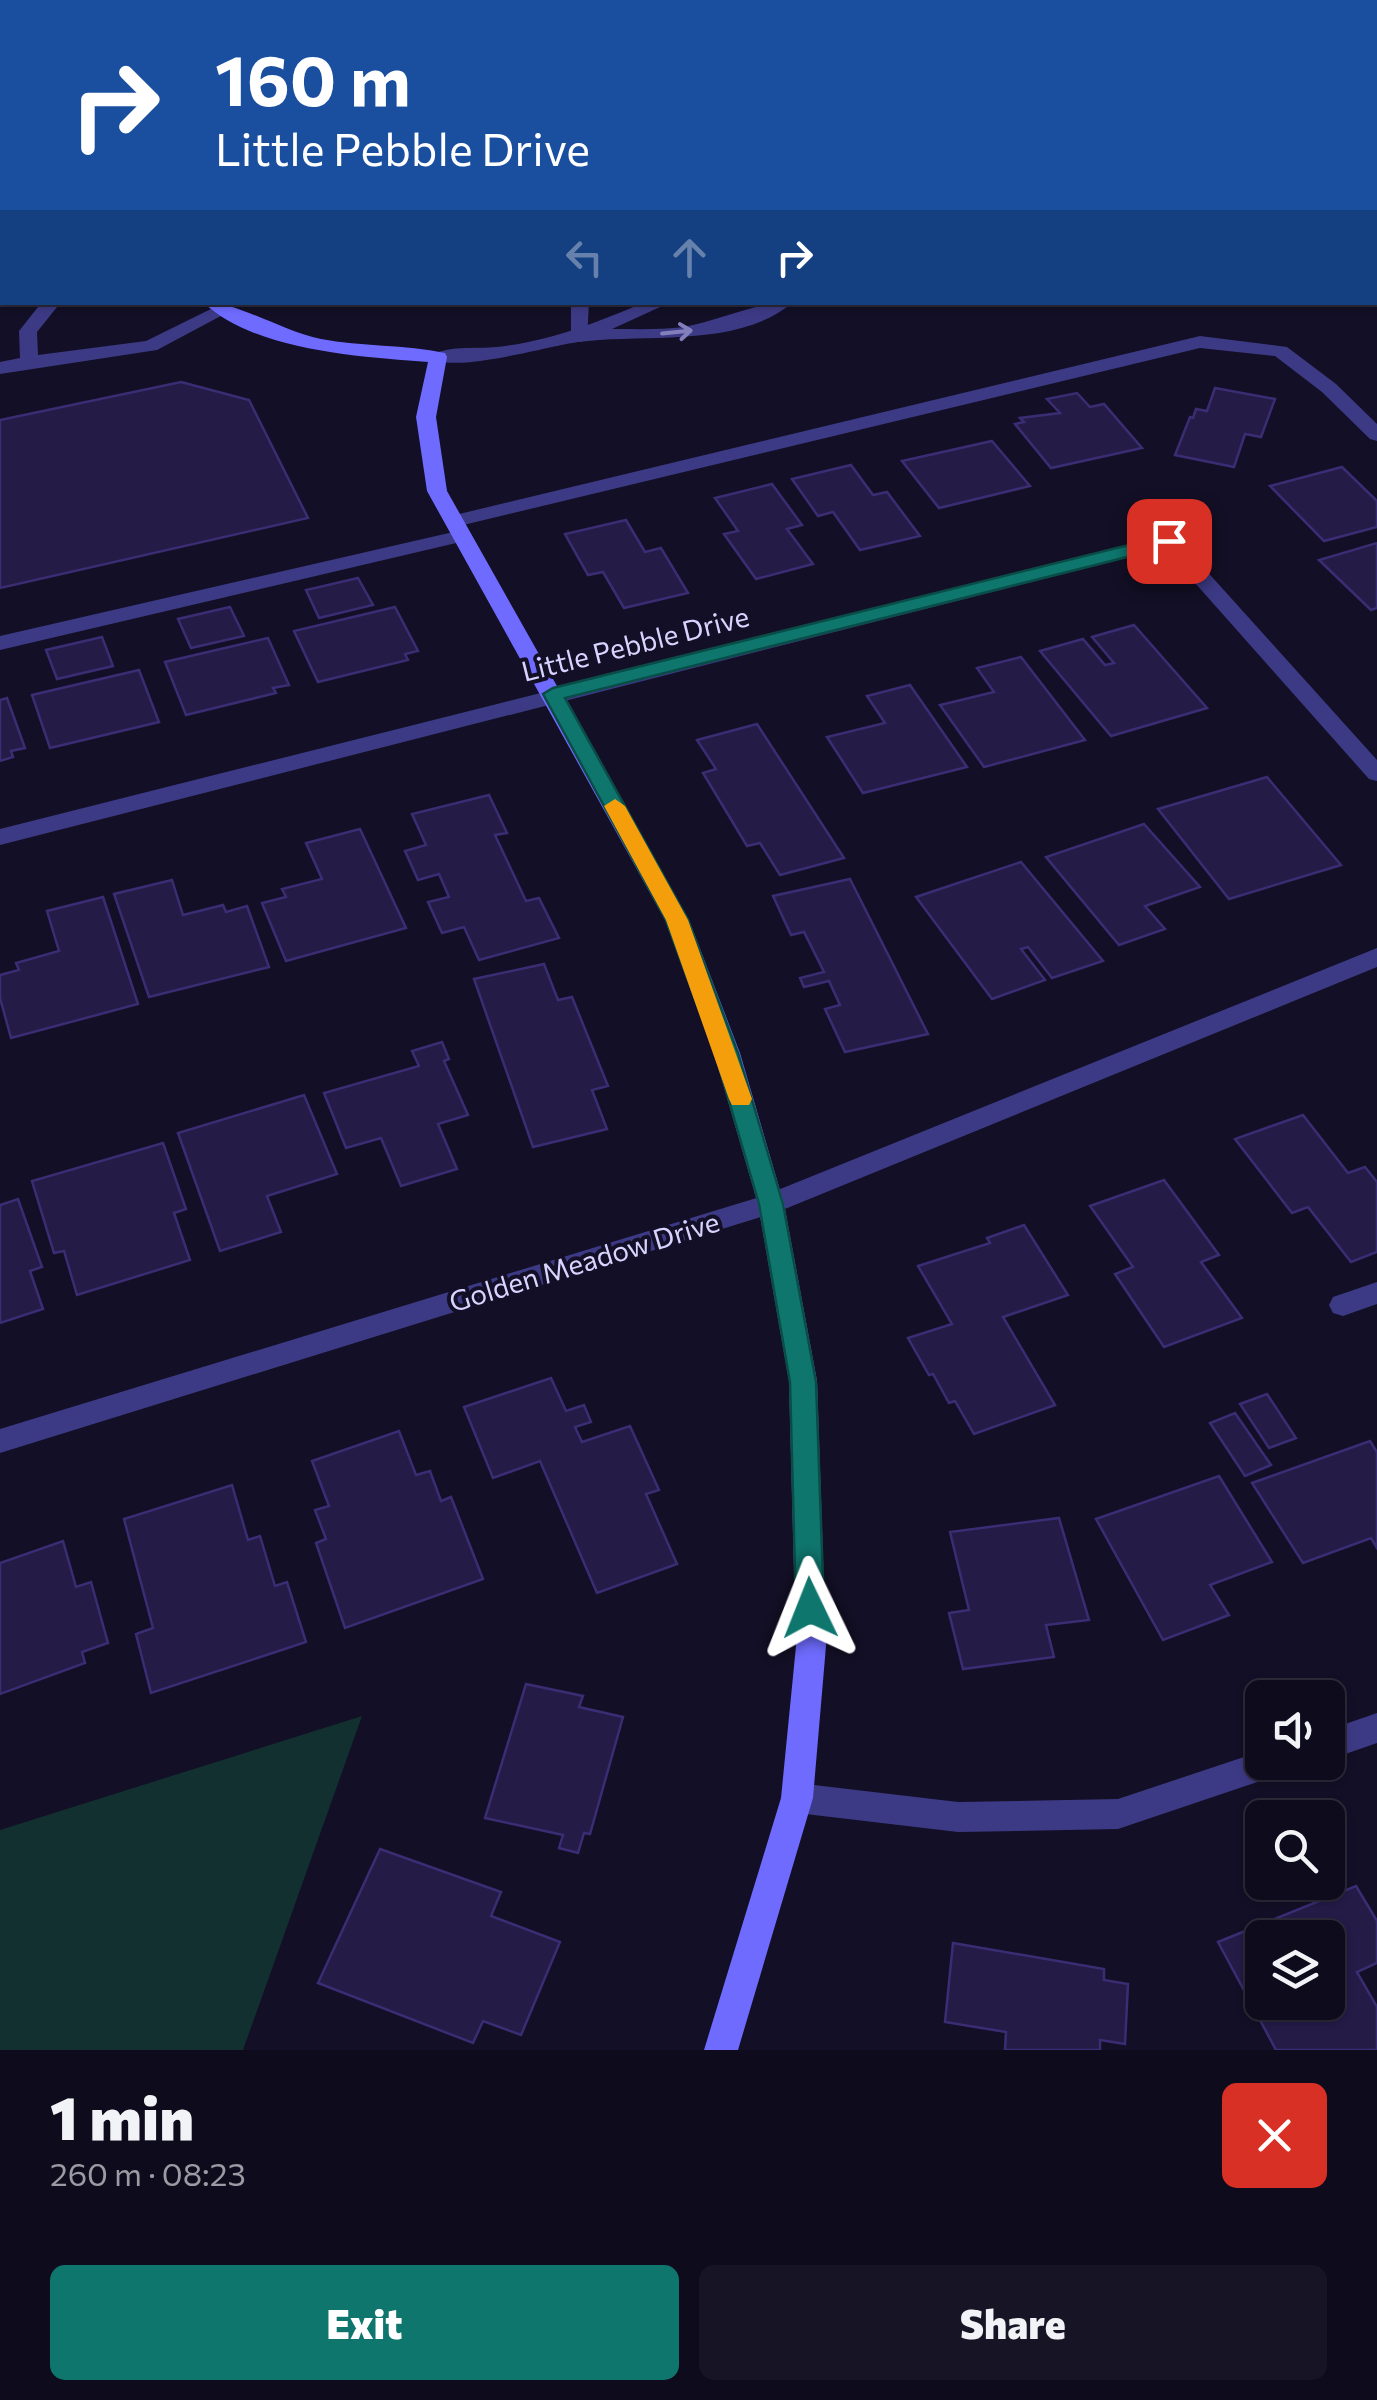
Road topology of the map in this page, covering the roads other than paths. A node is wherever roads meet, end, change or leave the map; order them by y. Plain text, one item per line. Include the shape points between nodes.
1 (50, 305) edge
2 (580, 305) edge
3 (655, 305) edge
4 (777, 305) edge
5 (217, 306) edge
6 (580, 336) junction
7 (438, 357) junction
8 (28, 362) junction
9 (0, 368) edge
10 (1377, 435) edge
11 (458, 529) junction
12 (0, 643) edge
13 (553, 694) junction
14 (1377, 774) edge
15 (0, 837) edge
16 (1377, 957) edge
17 (771, 1204) junction
18 (1377, 1292) edge
19 (1342, 1306) dead end
20 (0, 1441) edge
21 (1377, 1728) edge
22 (1345, 1738) edge
23 (1245, 1772) edge
24 (796, 1798) junction
25 (721, 2050) edge

1 - 8 street via 28,331
2 - 6 street
3 - 6 street
6 -> 4 street via 680,333
5 - 7 street via 299,339
5 - 8 street via 150,346
6 - 7 street
7 - 11 street via 426,417 437,491
8 - 9 street
10 - 11 street via 1280,351 1200,342
11 - 12 street
11 - 13 street
13 - 14 street, Little Pebble Drive via 1169,541
13 - 15 street, Little Pebble Drive
13 - 17 street via 677,920
16 - 17 street, Golden Meadow Drive
17 - 20 street, Golden Meadow Drive
17 - 24 street via 803,1382 811,1646
18 - 19 street
21 - 22 street
23 - 24 street via 1118,1814 958,1817
24 - 25 street

